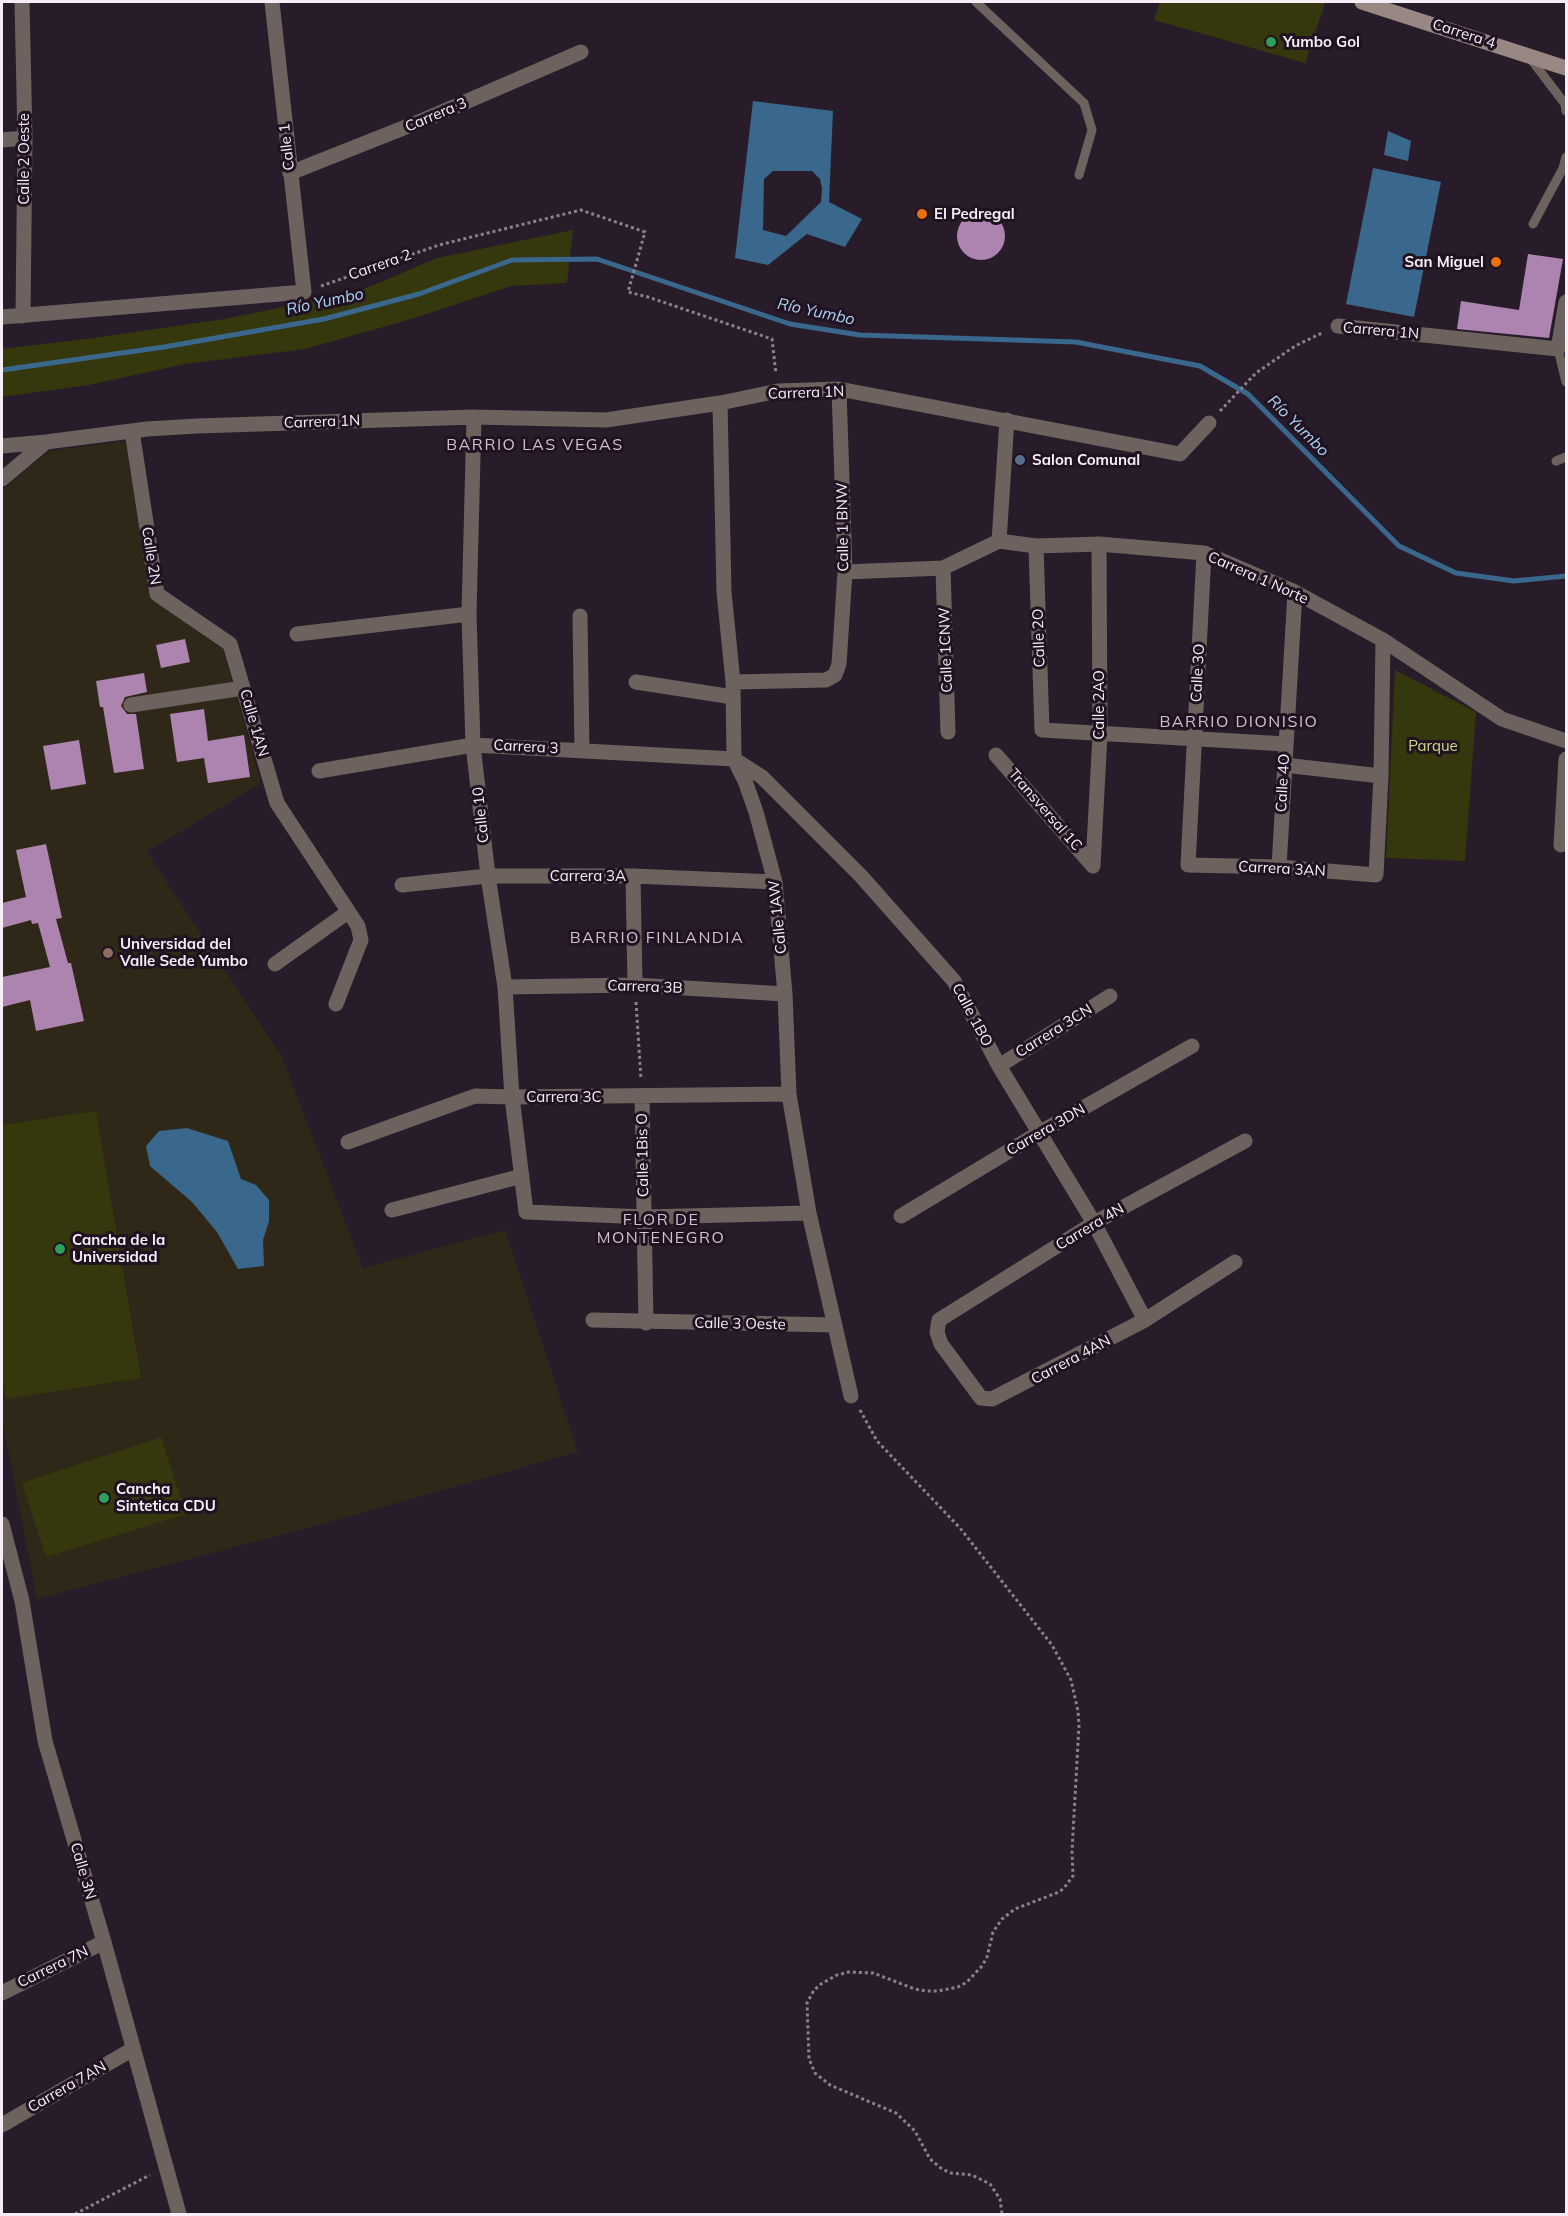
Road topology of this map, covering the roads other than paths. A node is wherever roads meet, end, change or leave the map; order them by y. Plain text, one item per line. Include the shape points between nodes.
1 (22, 2) edge
2 (272, 2) edge
3 (976, 2) edge
4 (1362, 2) edge
5 (581, 52) dead end
6 (1528, 56) junction
7 (1566, 68) edge
8 (1566, 111) edge
9 (25, 138) junction
10 (2, 140) edge
11 (1566, 157) edge
12 (290, 173) junction
13 (1078, 175) dead end
14 (1533, 224) dead end
15 (1566, 302) edge
16 (23, 316) junction
17 (2, 317) edge
18 (1338, 326) road end
19 (1558, 349) junction
20 (1566, 382) edge
21 (839, 390) junction
22 (720, 403) junction
23 (474, 417) junction
24 (1007, 420) junction
25 (1209, 423) road end
26 (132, 431) junction
27 (45, 442) junction
28 (2, 446) edge
29 (1566, 457) edge
30 (1556, 461) dead end
31 (2, 479) edge
32 (999, 541) junction
33 (1099, 544) junction
34 (1036, 546) junction
35 (1204, 553) junction
36 (943, 568) junction
37 (845, 572) junction
38 (1295, 592) junction
39 (469, 614) junction
40 (580, 615) dead end
41 (297, 634) dead end
42 (1383, 640) junction
43 (230, 644) joint
44 (636, 682) dead end
45 (243, 688) junction
46 (733, 689) junction
47 (131, 705) dead end
48 (948, 732) dead end
49 (1100, 734) junction
50 (1195, 739) junction
51 (1566, 741) edge
52 (473, 744) junction
53 (1286, 744) junction
54 (582, 750) junction
55 (996, 755) dead end
56 (734, 759) junction
57 (1566, 759) edge
58 (1284, 765) junction
59 (319, 771) dead end
60 (1381, 776) junction
61 (1561, 845) dead end
62 (1188, 865) joint
63 (1093, 866) joint
64 (1279, 867) junction
65 (488, 876) junction
66 (633, 876) junction
67 (775, 882) junction
68 (402, 885) dead end
69 (348, 912) junction
70 (275, 964) dead end
71 (635, 985) junction
72 (505, 987) junction
73 (785, 994) junction
74 (1110, 996) dead end
75 (336, 1004) dead end
76 (1192, 1046) dead end
77 (999, 1066) junction
78 (789, 1094) junction
79 (642, 1096) junction
80 (512, 1097) junction
81 (1039, 1133) junction
82 (1245, 1141) dead end
83 (348, 1142) dead end
84 (522, 1176) junction
85 (392, 1210) dead end
86 (809, 1213) junction
87 (645, 1216) junction
88 (901, 1216) dead end
89 (1094, 1223) junction
90 (1235, 1262) dead end
91 (594, 1320) dead end
92 (939, 1320) joint
93 (1145, 1320) junction
94 (646, 1323) junction
95 (835, 1325) junction
96 (851, 1396) road end
97 (2, 1524) edge
98 (104, 1942) junction
99 (2, 1993) edge
100 (134, 2049) junction
101 (2, 2125) edge
102 (179, 2214) edge

1 - 9 street, Calle 2 Oeste
2 - 12 street, Calle 1
3 - 13 lane via 1084,103 1092,130
4 - 6 main road, Carrera 4
5 - 12 street, Carrera 3
6 - 7 main road, Carrera 4
6 - 8 lane
9 - 10 street
9 - 16 street, Calle 2 Oeste
11 - 14 lane
12 - 16 street, Calle 1 via 304,292
15 - 19 street
16 - 17 street
18 - 19 street, Carrera 1N
19 - 20 lane
21 - 22 street, Carrera 1N via 778,391
21 - 24 street, Carrera 1N
21 - 37 street, Calle 1 BNW
22 - 23 street, Carrera 1N via 606,420
22 - 46 street, Calle 1AW via 724,592
23 - 26 street, Carrera 1N
23 - 39 street, Calle 10
24 - 25 street, Carrera 1N via 1180,454
24 - 32 street
26 - 27 street, Carrera 1N
26 - 43 street, Calle 2N via 157,594
27 - 28 street, Carrera 1N
27 - 31 street
29 - 30 lane
32 - 34 street, Carrera 1 Norte
32 - 36 street
33 - 34 street, Carrera 1 Norte
33 - 35 street, Carrera 1 Norte
33 - 49 street, Calle 2AO
34 - 49 street, Calle 2O via 1042,730
35 - 38 street, Carrera 1 Norte
35 - 50 street, Calle 3O
36 - 37 street
36 - 48 street, Calle 1CNW
37 - 46 street, Calle 1 BNW via 835,675 826,680
38 - 42 street, Carrera 1 Norte
38 - 53 street, Calle 4O
39 - 41 street
39 - 52 street, Calle 10
40 - 54 street
42 - 51 street, Carrera 1 Norte via 1502,719
42 - 60 street
43 - 45 street, Calle 1AN
44 - 46 street
45 - 47 street
45 - 69 street, Calle 1AN via 277,803
46 - 56 street, Calle 1AW
49 - 50 street
49 - 63 street, Calle 2AO
50 - 53 street
50 - 62 street, Calle 3O
52 - 54 street, Carrera 3
52 - 59 street, Carrera 3
52 - 65 street, Calle 10
53 - 58 street, Calle 4O
54 - 56 street, Carrera 3
55 - 63 street, Transversal 1C
56 - 67 street, Calle 1AW via 756,812
56 - 77 street, Calle 1BO via 762,777 861,876 954,981
57 - 61 street
58 - 60 street
58 - 64 street, Calle 4O
60 - 64 street, Carrera 3AN via 1376,875
62 - 64 street, Carrera 3AN
65 - 66 street, Carrera 3A
65 - 68 street, Carrera 3A
65 - 72 street, Calle 10
66 - 67 street, Carrera 3A
66 - 71 street
67 - 73 street, Calle 1AW
69 - 70 street
69 - 75 street, Calle 1AN via 361,940
71 - 72 street, Carrera 3B
71 - 73 street, Carrera 3B
72 - 80 street, Calle 10
73 - 78 street, Calle 1AW
74 - 77 street, Carrera 3CN
76 - 81 street, Carrera 3DN
77 - 81 street, Calle 1BO
78 - 79 street, Carrera 3C
78 - 86 street, Calle 1AW
79 - 80 street, Carrera 3C
79 - 87 street, Calle 1Bis O
80 - 83 street, Carrera 3C via 475,1096
80 - 84 street, Calle 10
81 - 88 street, Carrera 3DN
81 - 89 street, Calle 1BO
82 - 89 street, Carrera 4N
84 - 85 street
84 - 87 street, Calle 10 via 526,1212
86 - 87 street
86 - 95 street, Calle 1AW
87 - 94 street, Calle 1Bis O
89 - 92 street, Carrera 4N
89 - 93 street, Calle 1BO
90 - 93 street, Carrera 4AN
91 - 94 street
92 - 93 street, Carrera 4AN via 941,1344 981,1398 992,1400
94 - 95 street, Calle 3 Oeste
95 - 96 street, Calle 1AW
97 - 98 street, Calle 3N via 22,1601 45,1741
98 - 99 street, Carrera 7N
98 - 100 street, Calle 3N
100 - 101 street, Carrera 7AN
100 - 102 street, Calle 3N

